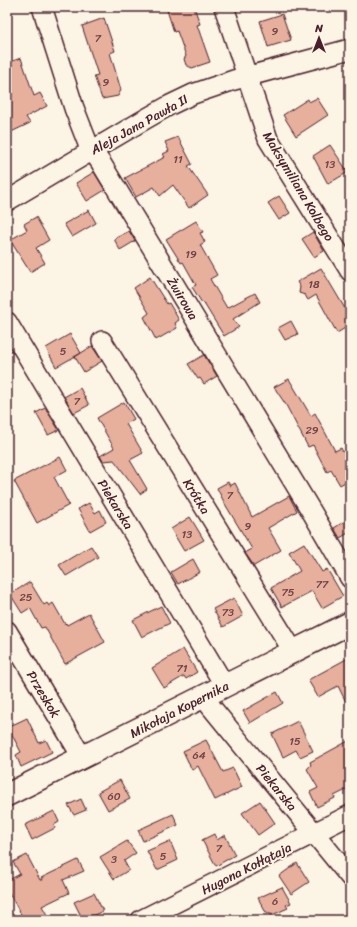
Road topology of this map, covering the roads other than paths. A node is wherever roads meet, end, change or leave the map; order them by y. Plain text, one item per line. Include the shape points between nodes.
1 (42, 7) edge
2 (224, 7) edge
3 (350, 49) edge
4 (247, 77) junction
5 (92, 150) junction
6 (7, 201) edge
7 (348, 262) edge
8 (7, 322) edge
9 (102, 341) dead end
10 (350, 578) edge
11 (350, 623) edge
12 (7, 631) edge
13 (292, 651) junction
14 (225, 686) junction
15 (203, 697) junction
16 (82, 757) junction
17 (7, 795) edge
18 (350, 815) edge
19 (315, 833) junction
20 (350, 877) edge
21 (141, 920) edge

1 - 5 street, Żwirowa via 74,108
2 - 4 street, Maksymiliana Kolbego
3 - 4 street, Aleja Jana Pawła II
4 - 5 street, Aleja Jana Pawła II via 193,94
4 - 7 street, Maksymiliana Kolbego via 268,139
5 - 6 street, Aleja Jana Pawła II
5 - 10 street, Żwirowa
8 - 14 street, Piekarska
9 - 13 street, Krótka
11 - 13 street, Mikołaja Kopernika
12 - 16 street, Przeskok
13 - 14 street, Mikołaja Kopernika
14 - 15 street, Mikołaja Kopernika
15 - 16 street, Mikołaja Kopernika
15 - 19 street, Piekarska
16 - 17 street, Mikołaja Kopernika
18 - 19 street, Hugona Kołłątaja
19 - 20 street, Piekarska
19 - 21 street, Hugona Kołłątaja

